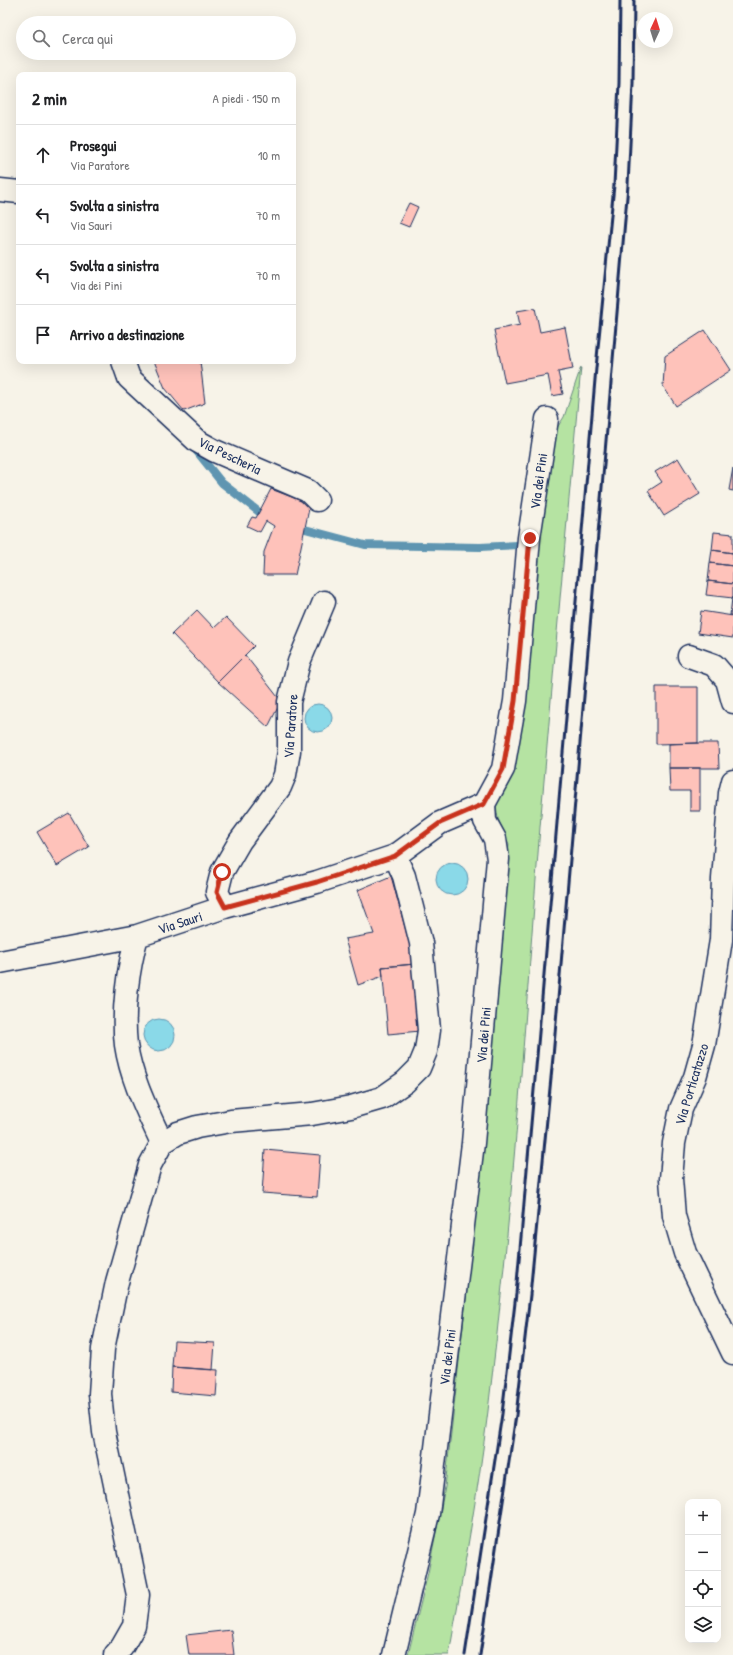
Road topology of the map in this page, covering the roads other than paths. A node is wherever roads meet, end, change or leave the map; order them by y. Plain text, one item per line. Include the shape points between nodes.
1 (0, 190) edge
2 (16, 192) edge
3 (124, 364) edge
4 (547, 419) dead end
5 (317, 500) dead end
6 (324, 602) dead end
7 (689, 656) dead end
8 (733, 702) edge
9 (733, 781) edge
10 (484, 804) junction
11 (395, 856) junction
12 (225, 907) junction
13 (137, 936) junction
14 (0, 962) edge
15 (162, 1143) junction
16 (733, 1353) edge
17 (115, 1655) edge
18 (394, 1655) edge

1 - 2 street
3 - 5 street, Via Pescheria via 129,378 197,441 308,491
4 - 10 street, Via dei Pini via 530,538 515,701 503,769
6 - 12 street, Via Paratore via 299,662 289,702 289,750 285,775 280,787 240,841 222,872 217,892
7 - 8 street via 714,664 727,680
9 - 16 street, Via Porticatazzo via 723,878 721,940 704,1045 696,1077 682,1109 674,1143 671,1179 674,1216 686,1253
10 - 11 street, Via Sauri via 440,823
10 - 18 street, Via dei Pini via 485,821 495,839 498,859 473,1143 428,1514
11 - 12 street, Via Sauri via 317,882
11 - 15 street via 404,876 421,943 429,1030 426,1050 419,1068 405,1082 382,1098 312,1114 231,1121 197,1127 178,1133
12 - 13 street, Via Sauri
13 - 14 street, Via Sauri
13 - 15 street via 130,960 126,1046 137,1086
15 - 17 street via 150,1165 117,1282 103,1349 100,1394 104,1432 138,1595 134,1626

